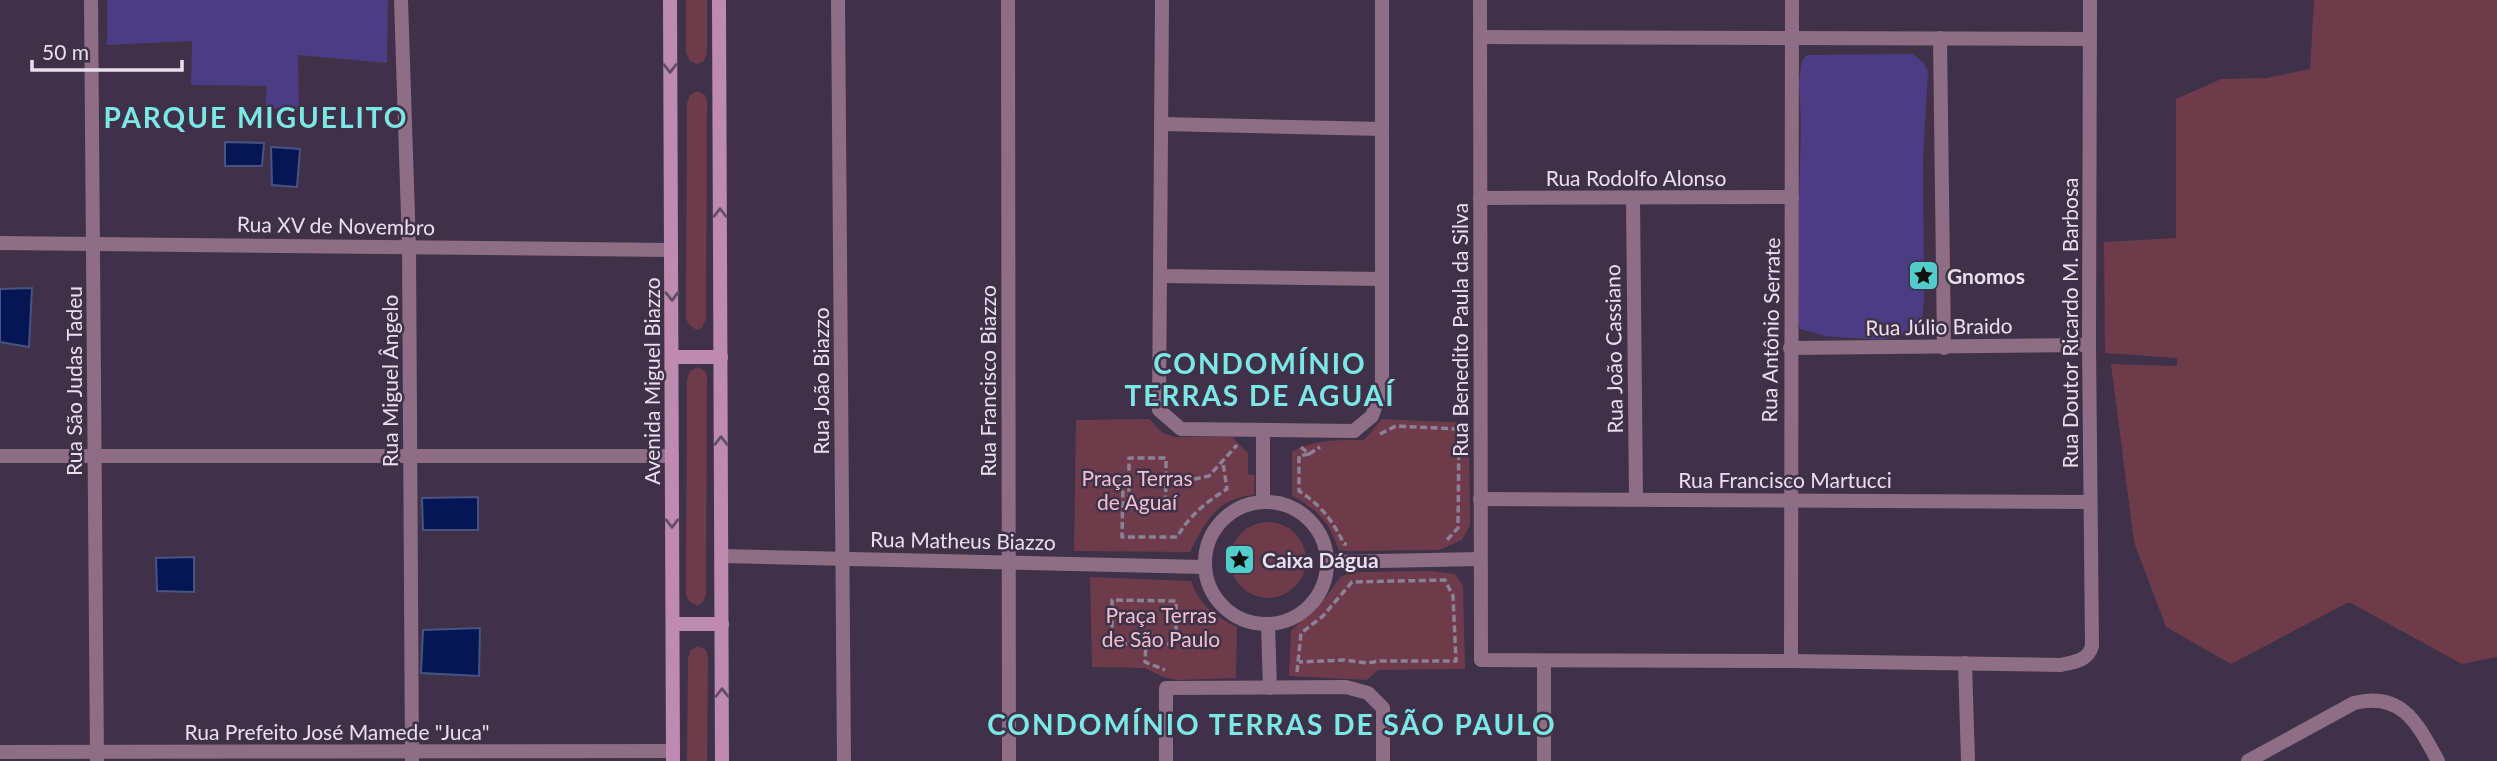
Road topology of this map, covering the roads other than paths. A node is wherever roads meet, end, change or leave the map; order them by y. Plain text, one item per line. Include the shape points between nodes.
1 (92, 0) edge
2 (401, 0) edge
3 (670, 0) edge
4 (719, 0) edge
5 (838, 0) edge
6 (1008, 0) edge
7 (1162, 0) edge
8 (1382, 0) edge
9 (1480, 0) edge
10 (1792, 0) edge
11 (2090, 0) edge
12 (1480, 37) junction
13 (1792, 38) junction
14 (1940, 38) junction
15 (2090, 39) junction
16 (1161, 124) junction
17 (1382, 129) junction
18 (1793, 197) junction
19 (1480, 198) junction
20 (1633, 198) junction
21 (0, 243) edge
22 (93, 243) junction
23 (409, 247) junction
24 (671, 250) junction
25 (1160, 276) junction
26 (1382, 279) junction
27 (2089, 345) junction
28 (1790, 348) junction
29 (1944, 348) junction
30 (673, 357) junction
31 (720, 357) junction
32 (1263, 430) junction
33 (0, 456) edge
34 (95, 456) junction
35 (410, 456) junction
36 (672, 456) junction
37 (1480, 499) junction
38 (1636, 499) junction
39 (1789, 499) junction
40 (1263, 501) junction
41 (2090, 502) junction
42 (722, 556) junction
43 (842, 559) junction
44 (1480, 559) junction
45 (1328, 562) junction
46 (1009, 563) junction
47 (1203, 567) junction
48 (673, 624) junction
49 (722, 624) junction
50 (1268, 625) junction
51 (1544, 661) junction
52 (1791, 661) junction
53 (1965, 663) junction
54 (1270, 688) junction
55 (0, 752) edge
56 (97, 756) edge
57 (412, 756) edge
58 (673, 756) edge
59 (722, 761) edge
60 (844, 761) edge
61 (1009, 761) edge
62 (1166, 761) edge
63 (1383, 761) edge
64 (1544, 761) edge
65 (1968, 761) edge
66 (2248, 761) edge
67 (2438, 761) edge

1 - 22 street, Rua São Judas Tadeu
2 - 23 street, Rua Miguel Ângelo
3 -> 24 street, Avenida Miguel Biazzo
31 -> 4 street
5 - 43 street, Rua João Biazzo
6 - 46 street, Rua Francisco Biazzo
7 - 16 street
8 - 17 street
9 - 12 street, Rua Benedito Paula da Silva
10 - 13 street, Rua Antônio Serrate
11 - 15 street, Rua Doutor Ricardo M. Barbosa
12 - 13 street
12 - 19 street, Rua Benedito Paula da Silva
13 - 14 street
13 - 18 street, Rua Antônio Serrate
14 - 15 street
14 - 29 street
15 - 27 street, Rua Doutor Ricardo M. Barbosa
16 - 17 street
16 - 25 street
17 - 26 street
18 - 20 street, Rua Rodolfo Alonso
18 - 28 street, Rua Antônio Serrate
19 - 20 street, Rua Rodolfo Alonso
19 - 37 street, Rua Benedito Paula da Silva
20 - 38 street, Rua João Cassiano
21 - 22 street, Rua XV de Novembro
22 - 23 street, Rua XV de Novembro
22 - 34 street, Rua São Judas Tadeu
23 - 24 street, Rua XV de Novembro
23 - 35 street, Rua Miguel Ângelo
24 -> 30 street, Avenida Miguel Biazzo
25 - 26 street
25 - 32 street via 1159,410 1181,429
26 - 32 street via 1382,387 1373,415 1354,431
27 - 29 street, Rua Júlio Braido
27 - 41 street, Rua Doutor Ricardo M. Barbosa
28 - 29 street, Rua Júlio Braido
28 - 39 street, Rua Antônio Serrate
30 - 31 street
30 - 36 street, Avenida Miguel Biazzo
42 -> 31 street
32 - 40 street
33 - 34 street
34 - 35 street
34 - 56 street, Rua São Judas Tadeu
35 - 36 street
35 - 57 street, Rua Miguel Ângelo
36 -> 48 street, Avenida Miguel Biazzo
37 - 38 street, Rua Francisco Martucci
37 - 44 street, Rua Benedito Paula da Silva
38 - 39 street, Rua Francisco Martucci
39 - 41 street, Rua Francisco Martucci
39 - 52 street, Rua Antônio Serrate
40 - 45 street via 1288,505 1309,518 1323,538
40 - 47 street via 1239,506 1219,521 1206,543
41 - 53 street, Rua Doutor Ricardo M. Barbosa via 2090,653 2061,665
42 - 43 street, Rua Matheus Biazzo
42 - 49 street
43 - 46 street, Rua Matheus Biazzo
43 - 60 street, Rua João Biazzo
44 - 45 street
44 - 51 street, Rua Benedito Paula da Silva via 1481,660
45 - 50 street via 1324,586 1310,606 1291,619
46 - 47 street, Rua Matheus Biazzo
46 - 61 street, Rua Francisco Biazzo
47 - 50 street via 1210,590 1224,609 1244,621
48 - 49 street
48 - 58 street, Avenida Miguel Biazzo
59 -> 49 street
50 - 54 street
51 - 52 street
51 - 64 street
52 - 53 street
53 - 65 street
54 - 62 street via 1166,688
54 - 63 street via 1346,687 1368,693 1383,709
55 - 56 street, Rua Prefeito José Mamede "Juca"
56 - 57 street, Rua Prefeito José Mamede "Juca"
57 - 58 street, Rua Prefeito José Mamede "Juca"
66 - 67 street via 2354,703 2372,701 2391,704 2414,719

